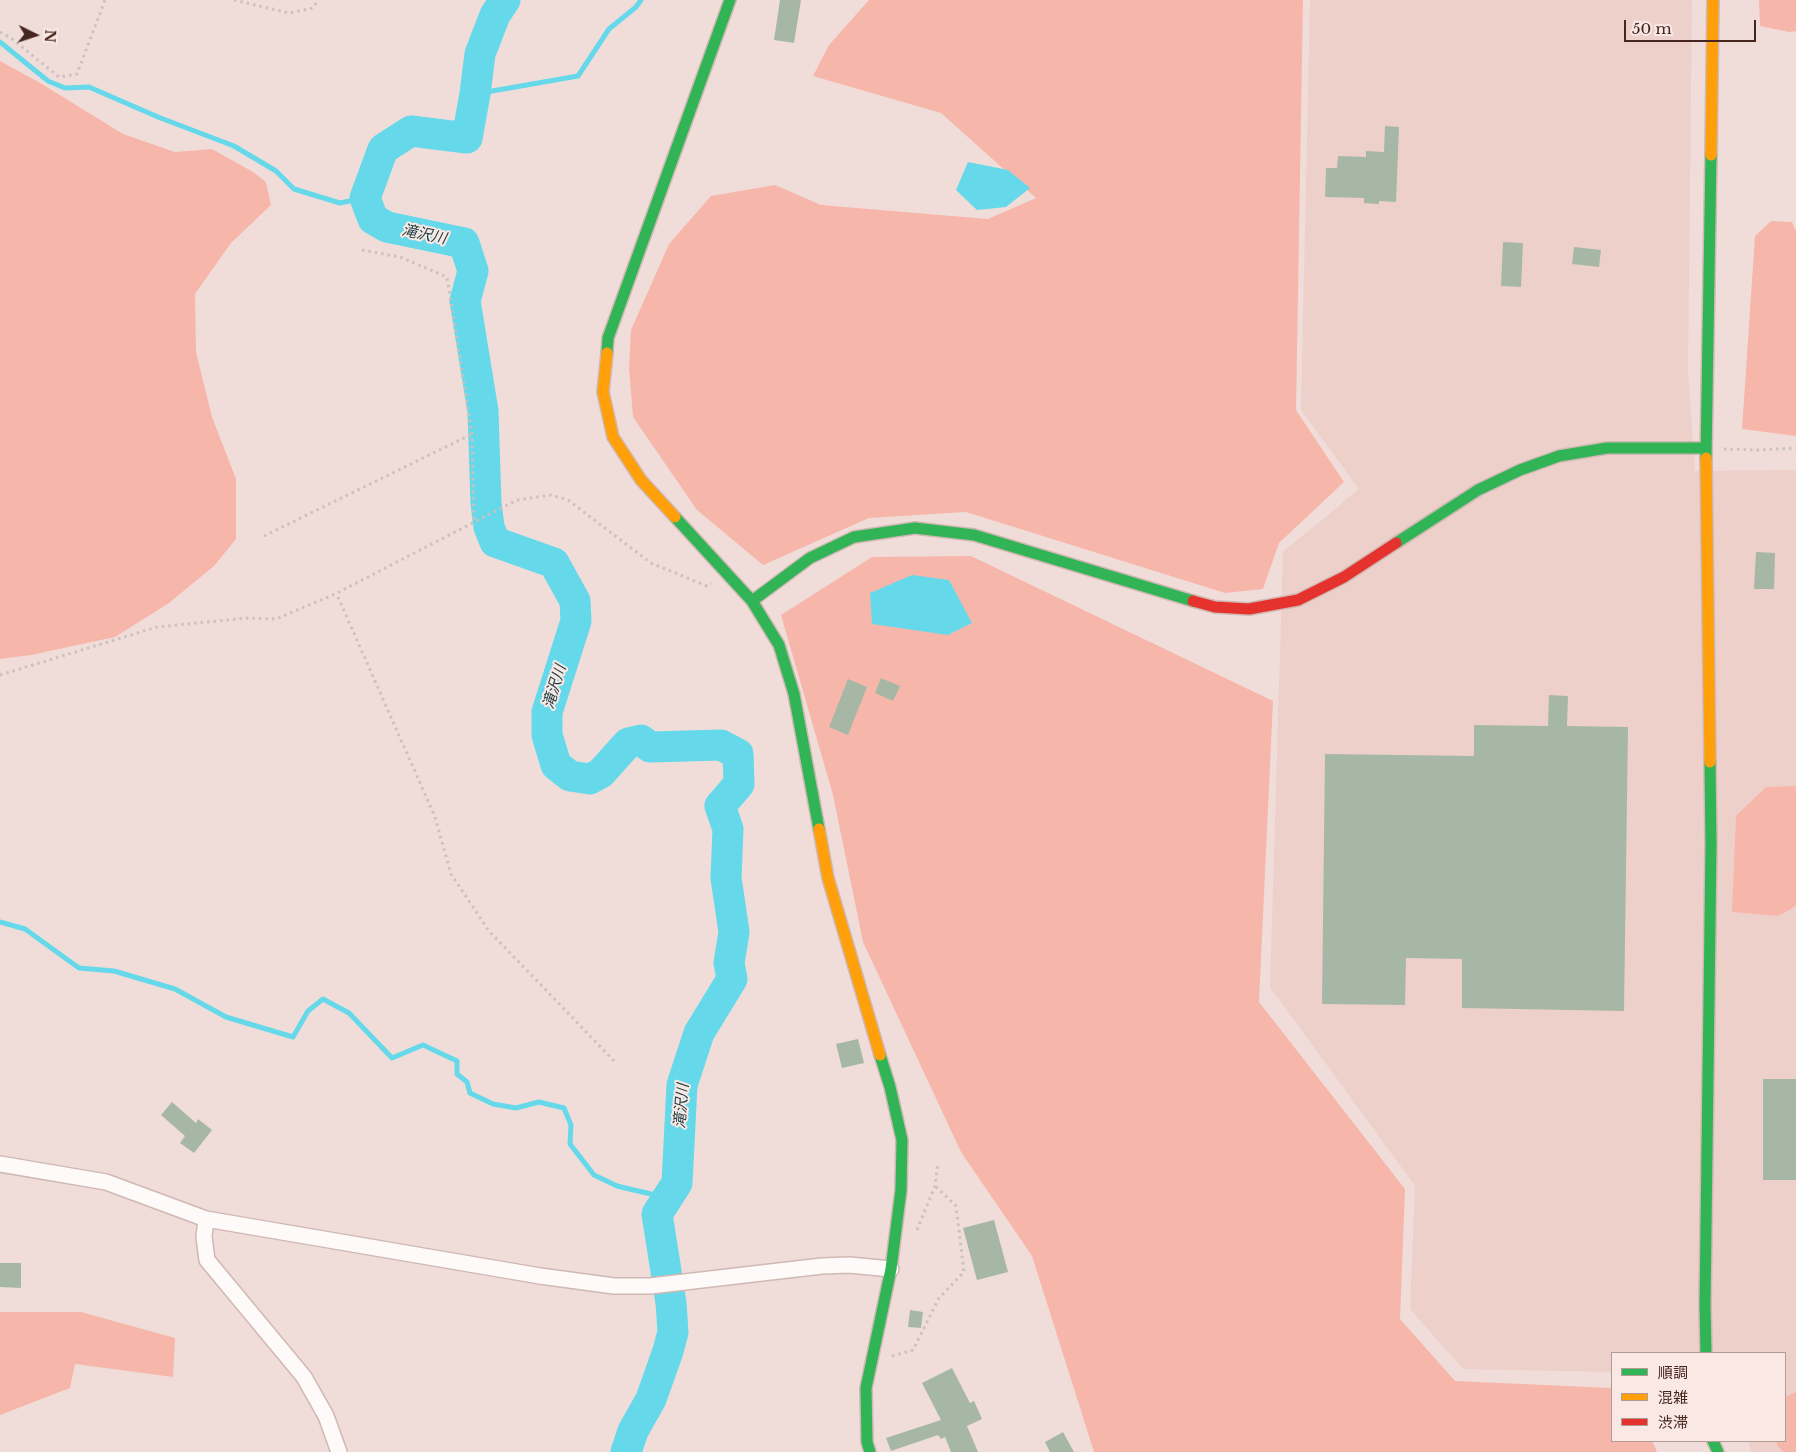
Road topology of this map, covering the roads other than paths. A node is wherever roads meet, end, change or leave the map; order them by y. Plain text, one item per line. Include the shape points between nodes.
1 (730, 0) edge
2 (1713, 0) edge
3 (1706, 448) junction
4 (752, 601) junction
5 (0, 1164) edge
6 (206, 1219) junction
7 (891, 1269) junction
8 (1706, 1352) edge
9 (339, 1452) edge
10 (870, 1452) edge

1 - 4 street via 608,338 603,392 613,437 641,480
2 - 3 street
3 - 4 street via 1607,448 1559,456 1478,490 1344,577 1298,600 1249,608 1215,607 974,535 915,528 854,537 810,558
3 - 8 street via 1711,845
4 - 7 street via 779,644 794,694 828,878 890,1087 902,1140 901,1190
5 - 6 street via 106,1182
6 - 7 street via 614,1286 650,1286 822,1266
6 - 9 street via 207,1260 304,1377 326,1416
7 - 10 street via 866,1388

